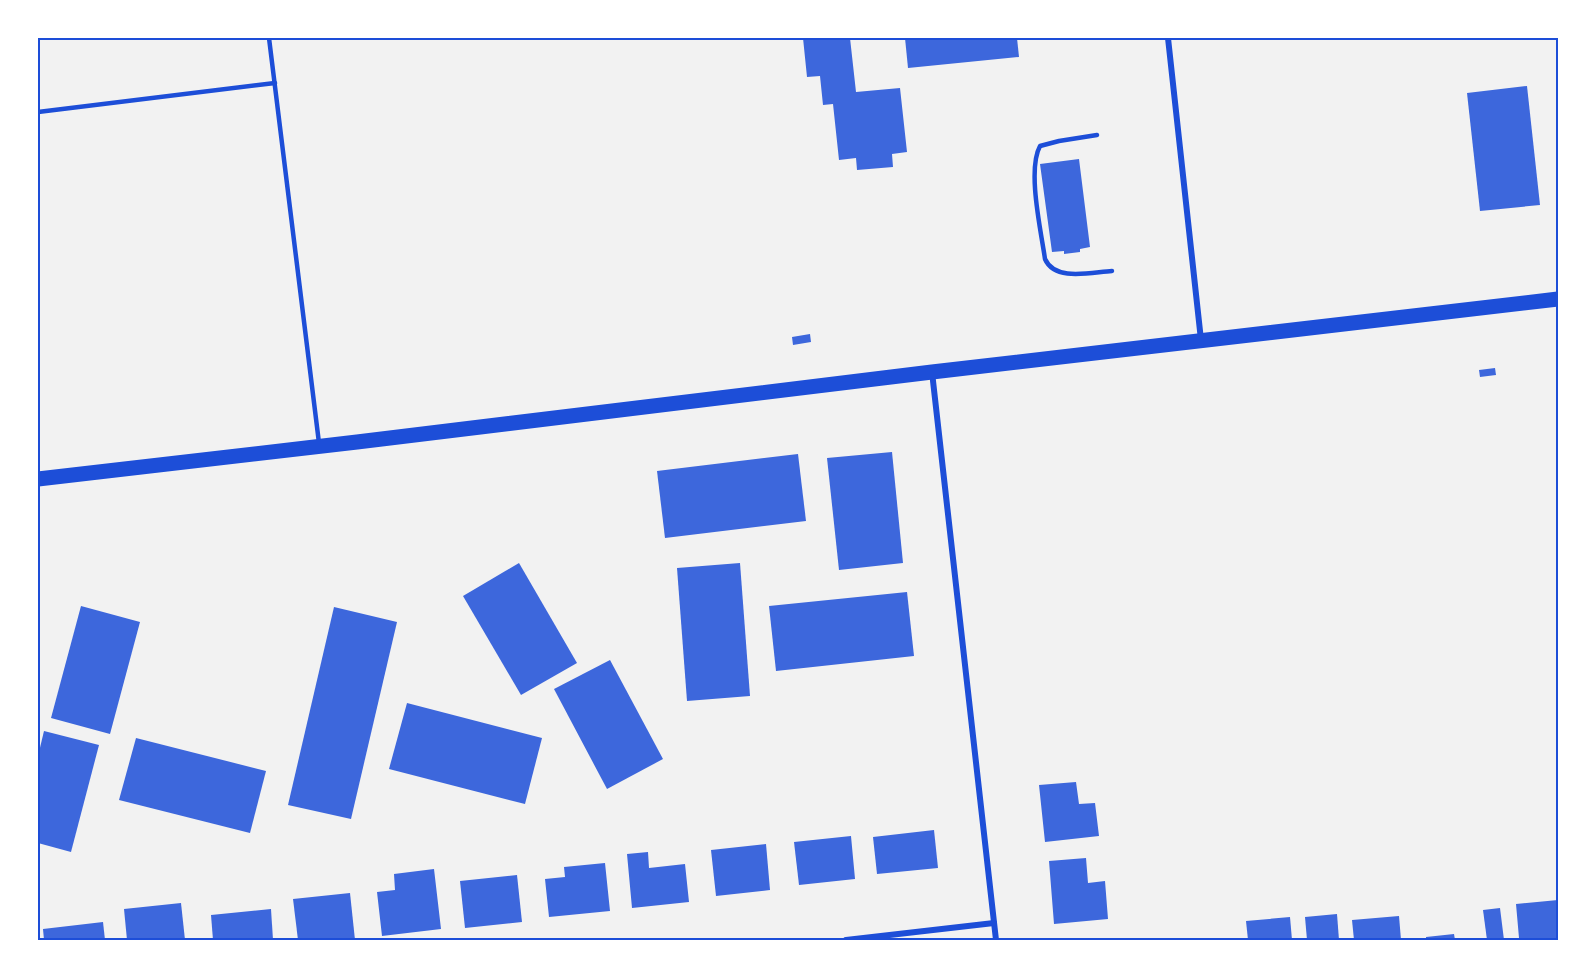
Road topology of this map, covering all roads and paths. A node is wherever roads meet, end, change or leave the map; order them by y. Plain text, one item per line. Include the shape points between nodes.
1 (270, 38) edge
2 (1168, 38) edge
3 (275, 83) junction
4 (38, 112) edge
5 (1097, 135) dead end
6 (1112, 271) dead end
7 (1558, 299) edge
8 (1201, 341) junction
9 (932, 372) junction
10 (319, 446) junction
11 (40, 477) edge
12 (994, 923) junction
13 (846, 940) edge
14 (996, 940) edge

1 - 3 lane
2 - 8 street
3 - 4 lane
3 - 10 lane
5 - 6 lane via 1040,146 1034,170 1048,267 1067,273
7 - 8 main road
8 - 9 main road
9 - 10 main road
9 - 12 street
10 - 11 main road
12 - 13 street
12 - 14 street

